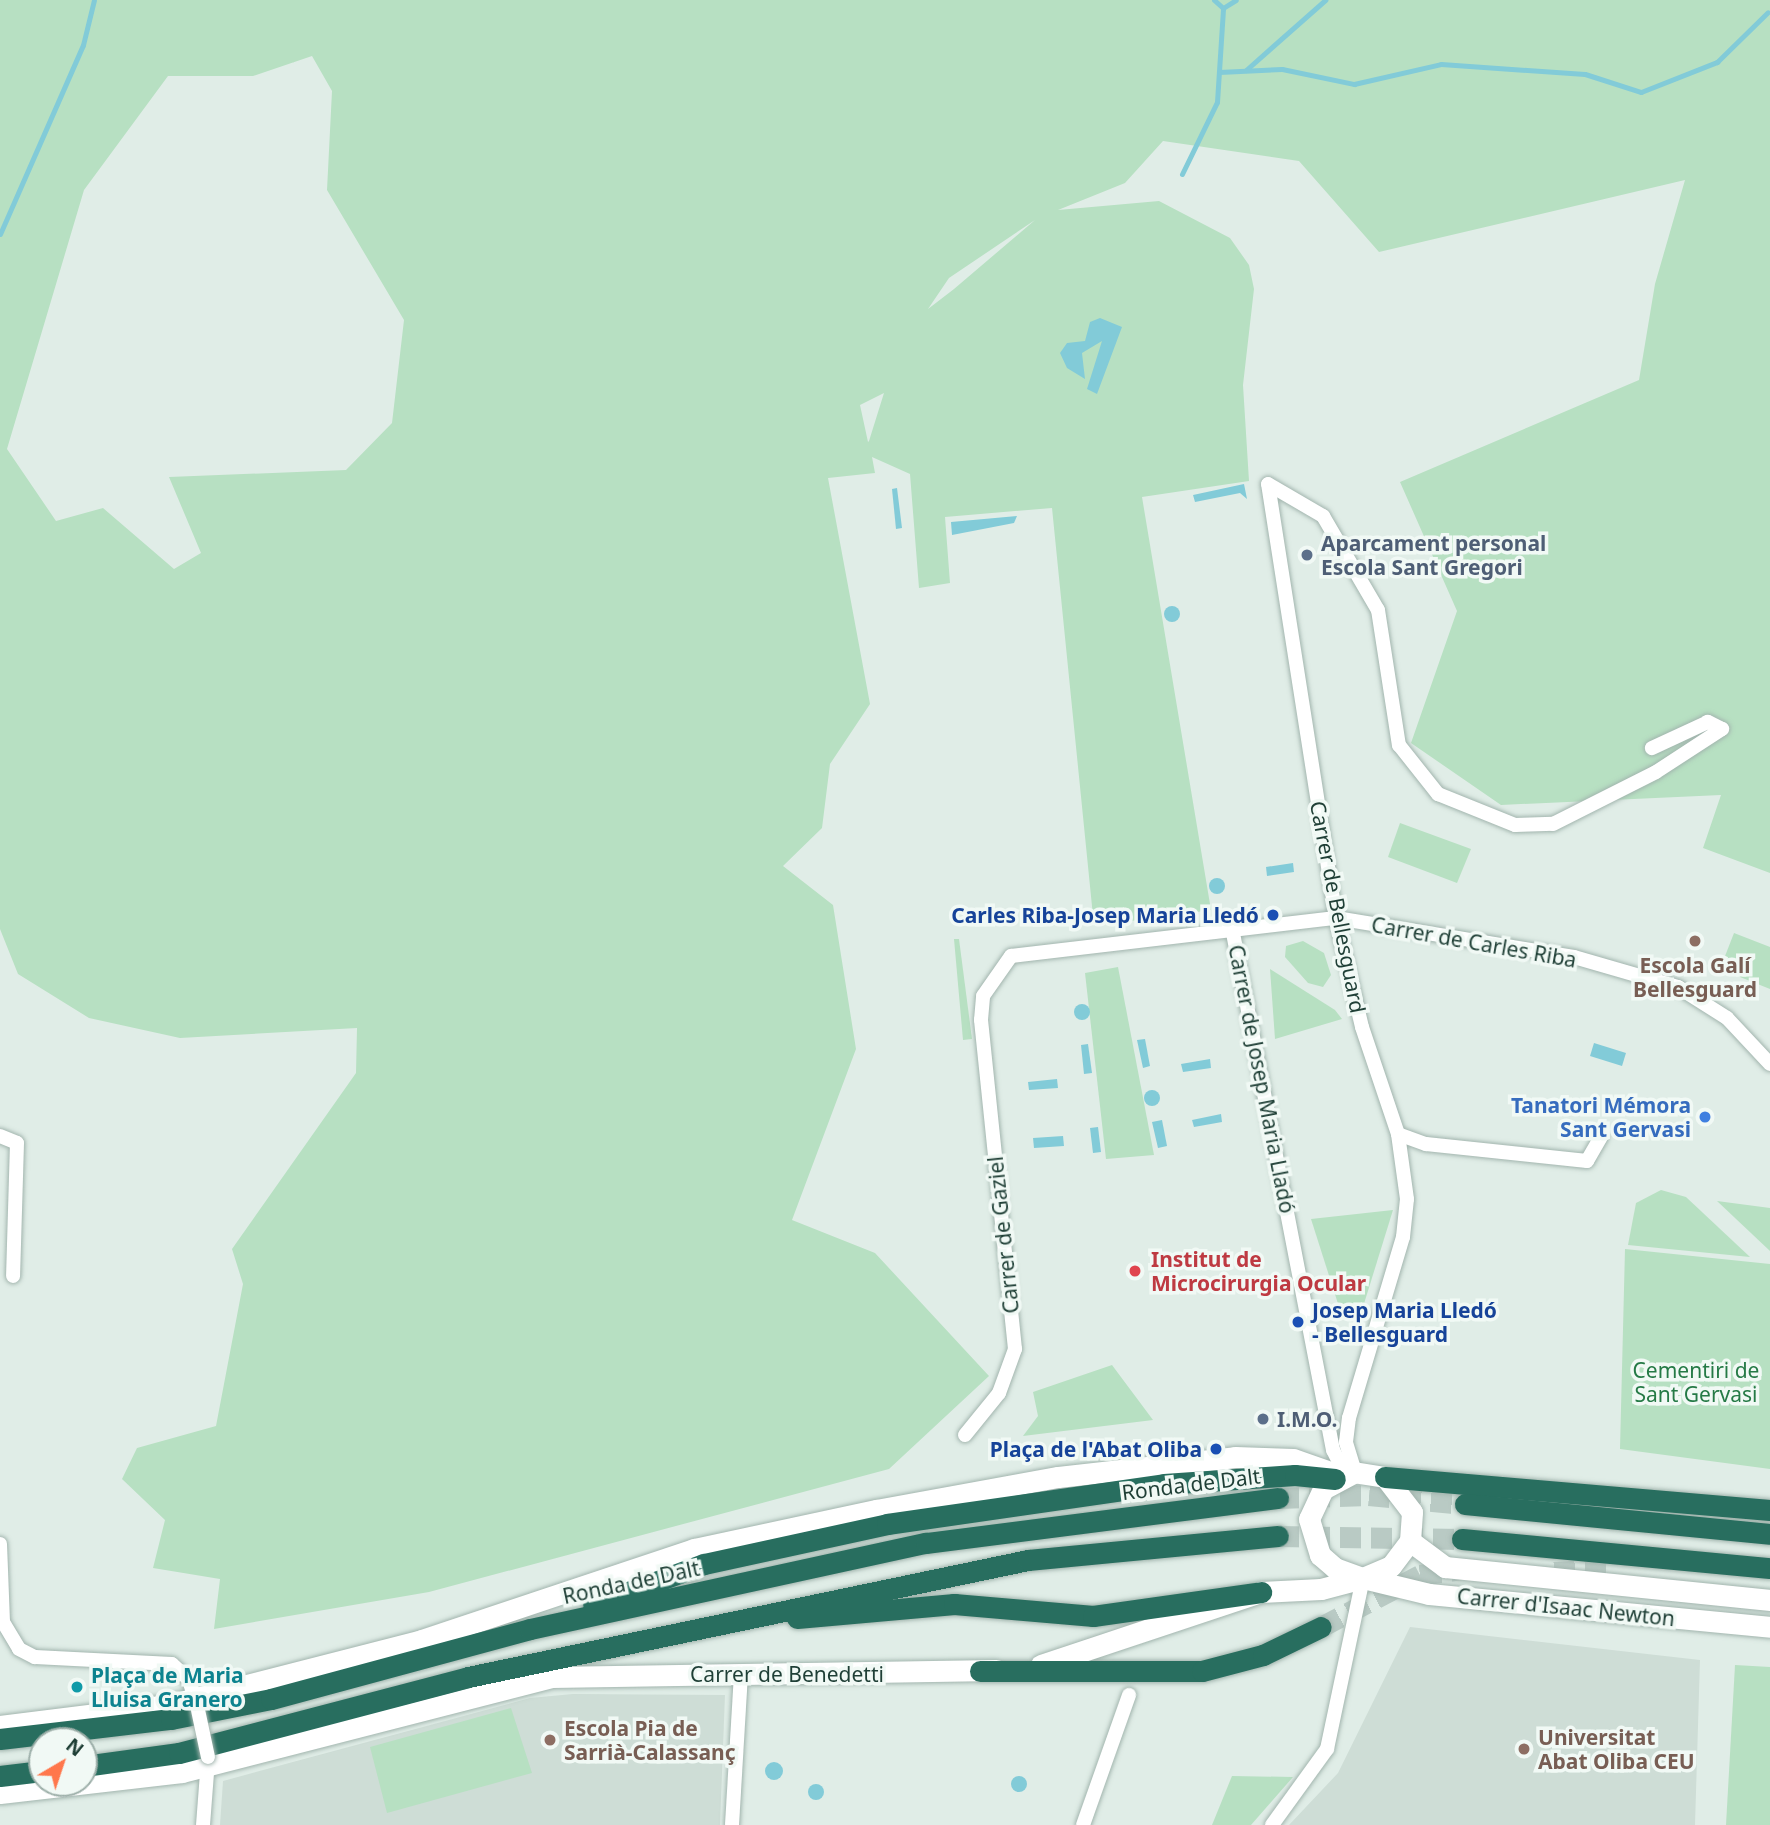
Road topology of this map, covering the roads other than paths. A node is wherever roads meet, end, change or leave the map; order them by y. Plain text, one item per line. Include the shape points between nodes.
1 (1652, 748) dead end
2 (1336, 918) junction
3 (1232, 928) junction
4 (981, 1020) joint
5 (1770, 1064) edge
6 (1398, 1134) junction
7 (0, 1136) edge
8 (1601, 1137) dead end
9 (13, 1276) dead end
10 (965, 1435) dead end
11 (1344, 1475) junction
12 (1385, 1478) junction
13 (1278, 1498) tunnel mouth
14 (1465, 1504) tunnel mouth
15 (1770, 1510) edge
16 (1770, 1534) edge
17 (1278, 1536) tunnel mouth
18 (1462, 1539) tunnel mouth
19 (1410, 1541) junction
20 (2, 1544) edge
21 (1711, 1562) junction
22 (1770, 1568) edge
23 (1609, 1569) tunnel mouth
24 (1363, 1578) junction
25 (1261, 1592) junction
26 (1770, 1600) edge
27 (1321, 1627) tunnel mouth
28 (1770, 1627) edge
29 (530, 1629) junction
30 (673, 1630) junction
31 (980, 1671) junction
32 (741, 1675) junction
33 (1129, 1695) dead end
34 (197, 1704) junction
35 (0, 1727) edge
36 (0, 1739) edge
37 (208, 1762) junction
38 (98, 1764) edge
39 (28, 1778) edge
40 (0, 1792) edge
41 (203, 1825) edge
42 (732, 1825) edge
43 (1083, 1825) edge
44 (1272, 1825) edge

1 - 2 street, Carrer de Bellesguard via 1707,722 1721,729 1656,772 1553,824 1515,825 1438,794 1399,745 1378,610 1322,516 1268,484
2 - 3 street, Carrer de Carles Riba
2 - 5 street, Carrer de Carles Riba via 1574,957 1667,983 1724,1016
2 - 6 street, Carrer de Bellesguard via 1362,1027
3 - 4 street, Carrer de Carles Riba via 1011,956 983,996
3 - 11 street, Carrer de Josep Maria Lladó via 1333,1450
4 - 10 street, Carrer de Gaziel via 1015,1349 999,1393
6 - 8 street via 1426,1144 1587,1161
6 - 11 street, Carrer de Bellesguard via 1407,1199 1403,1237 1349,1418
7 - 9 street via 17,1143
11 - 12 street
11 - 24 street via 1315,1500 1311,1538 1335,1568
11 - 29 highway via 1164,1483 887,1524 704,1564
11 - 34 street via 1293,1460 1236,1457 1058,1477 876,1510 694,1549 422,1640
12 - 15 highway
12 - 19 street via 1409,1505
13 - 29 highway, Ronda de Dalt via 926,1543
14 - 16 highway
17 - 30 highway via 1028,1560
18 - 21 highway
19 - 24 street via 1391,1566
19 - 26 street, Carrer d'Isaac Newton via 1445,1567
20 - 34 street via 5,1629 35,1657 172,1664 190,1679
21 - 22 highway
21 - 23 highway
24 - 25 street, Carrer de Benedetti via 1321,1589
24 - 28 street, Carrer d'Isaac Newton via 1429,1594
24 - 44 street via 1328,1749
25 - 30 highway via 1202,1596 1112,1615 927,1605
25 - 31 street, Carrer de Benedetti via 1066,1661
27 - 31 highway via 1263,1655 1202,1671
29 - 36 highway, Ronda de Dalt via 259,1702
30 - 38 highway via 179,1753
31 - 32 street, Carrer de Benedetti
32 - 37 street, Carrer de Benedetti via 551,1677
32 - 42 street
33 - 43 street
34 - 35 street
34 - 37 street, bridge
37 - 40 street, Carrer de Benedetti via 132,1782
37 - 41 street
39 - 40 highway

